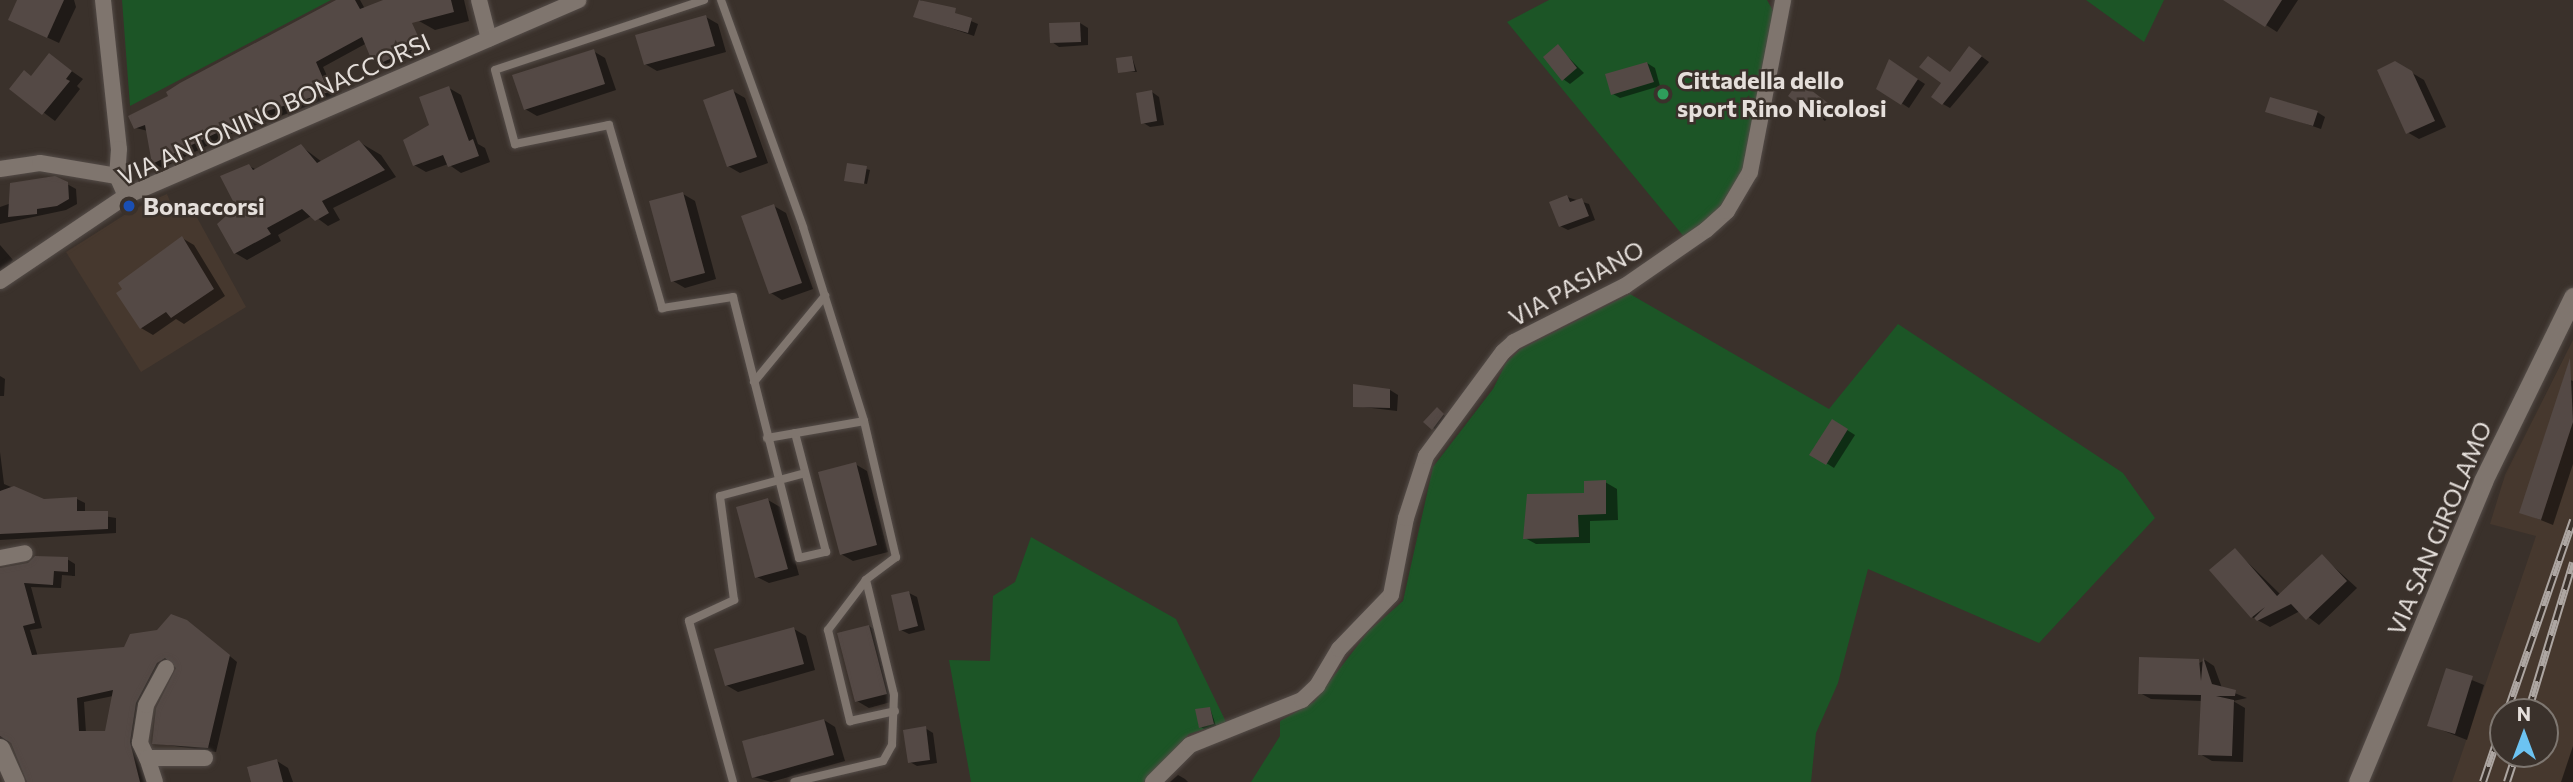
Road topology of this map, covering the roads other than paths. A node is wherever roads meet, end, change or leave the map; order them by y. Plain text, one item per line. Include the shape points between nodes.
1 (103, 0) edge
2 (479, 0) edge
3 (578, 0) edge
4 (704, 0) edge
5 (721, 0) edge
6 (1783, 0) edge
7 (489, 39) junction
8 (0, 169) edge
9 (117, 176) junction
10 (126, 196) junction
11 (0, 281) edge
12 (825, 296) junction
13 (2573, 297) edge
14 (754, 382) junction
15 (864, 421) junction
16 (795, 433) junction
17 (767, 438) junction
18 (805, 473) junction
19 (778, 479) junction
20 (25, 553) dead end
21 (0, 558) edge
22 (866, 580) junction
23 (166, 668) dead end
24 (895, 711) junction
25 (0, 748) edge
26 (147, 758) junction
27 (205, 758) dead end
28 (15, 782) edge
29 (155, 782) edge
30 (733, 782) edge
31 (794, 782) edge
32 (1153, 782) edge
33 (2358, 782) edge

1 - 9 street via 119,149
2 - 7 street
3 - 7 street, VIA ANTONINO BONACCORSI
4 - 14 lane via 495,70 515,144 609,125 662,308 733,297
5 - 12 lane
6 - 32 street, VIA PASIANO via 1750,172 1727,211 1625,286 1514,342 1503,352 1426,456 1406,518 1391,595 1339,649 1317,686 1303,700 1190,745
7 - 10 street, VIA ANTONINO BONACCORSI
8 - 9 street via 40,163
9 - 10 street
10 - 11 street, VIA ANTONINO BONACCORSI
12 - 14 lane
12 - 15 lane
13 - 33 street, VIA SAN GIROLAMO via 2483,481
14 - 17 lane
15 - 16 lane
15 - 22 lane via 896,557
16 - 17 lane
16 - 18 lane
17 - 19 lane
18 - 19 lane
18 - 19 lane via 826,552 799,558
19 - 30 lane via 720,496 734,600 689,621
20 - 21 street
22 - 24 lane
22 - 24 lane via 828,630 850,721
23 - 26 street via 146,705 140,743
24 - 31 lane via 892,745 883,761
25 - 28 street
26 - 27 street
26 - 29 street

